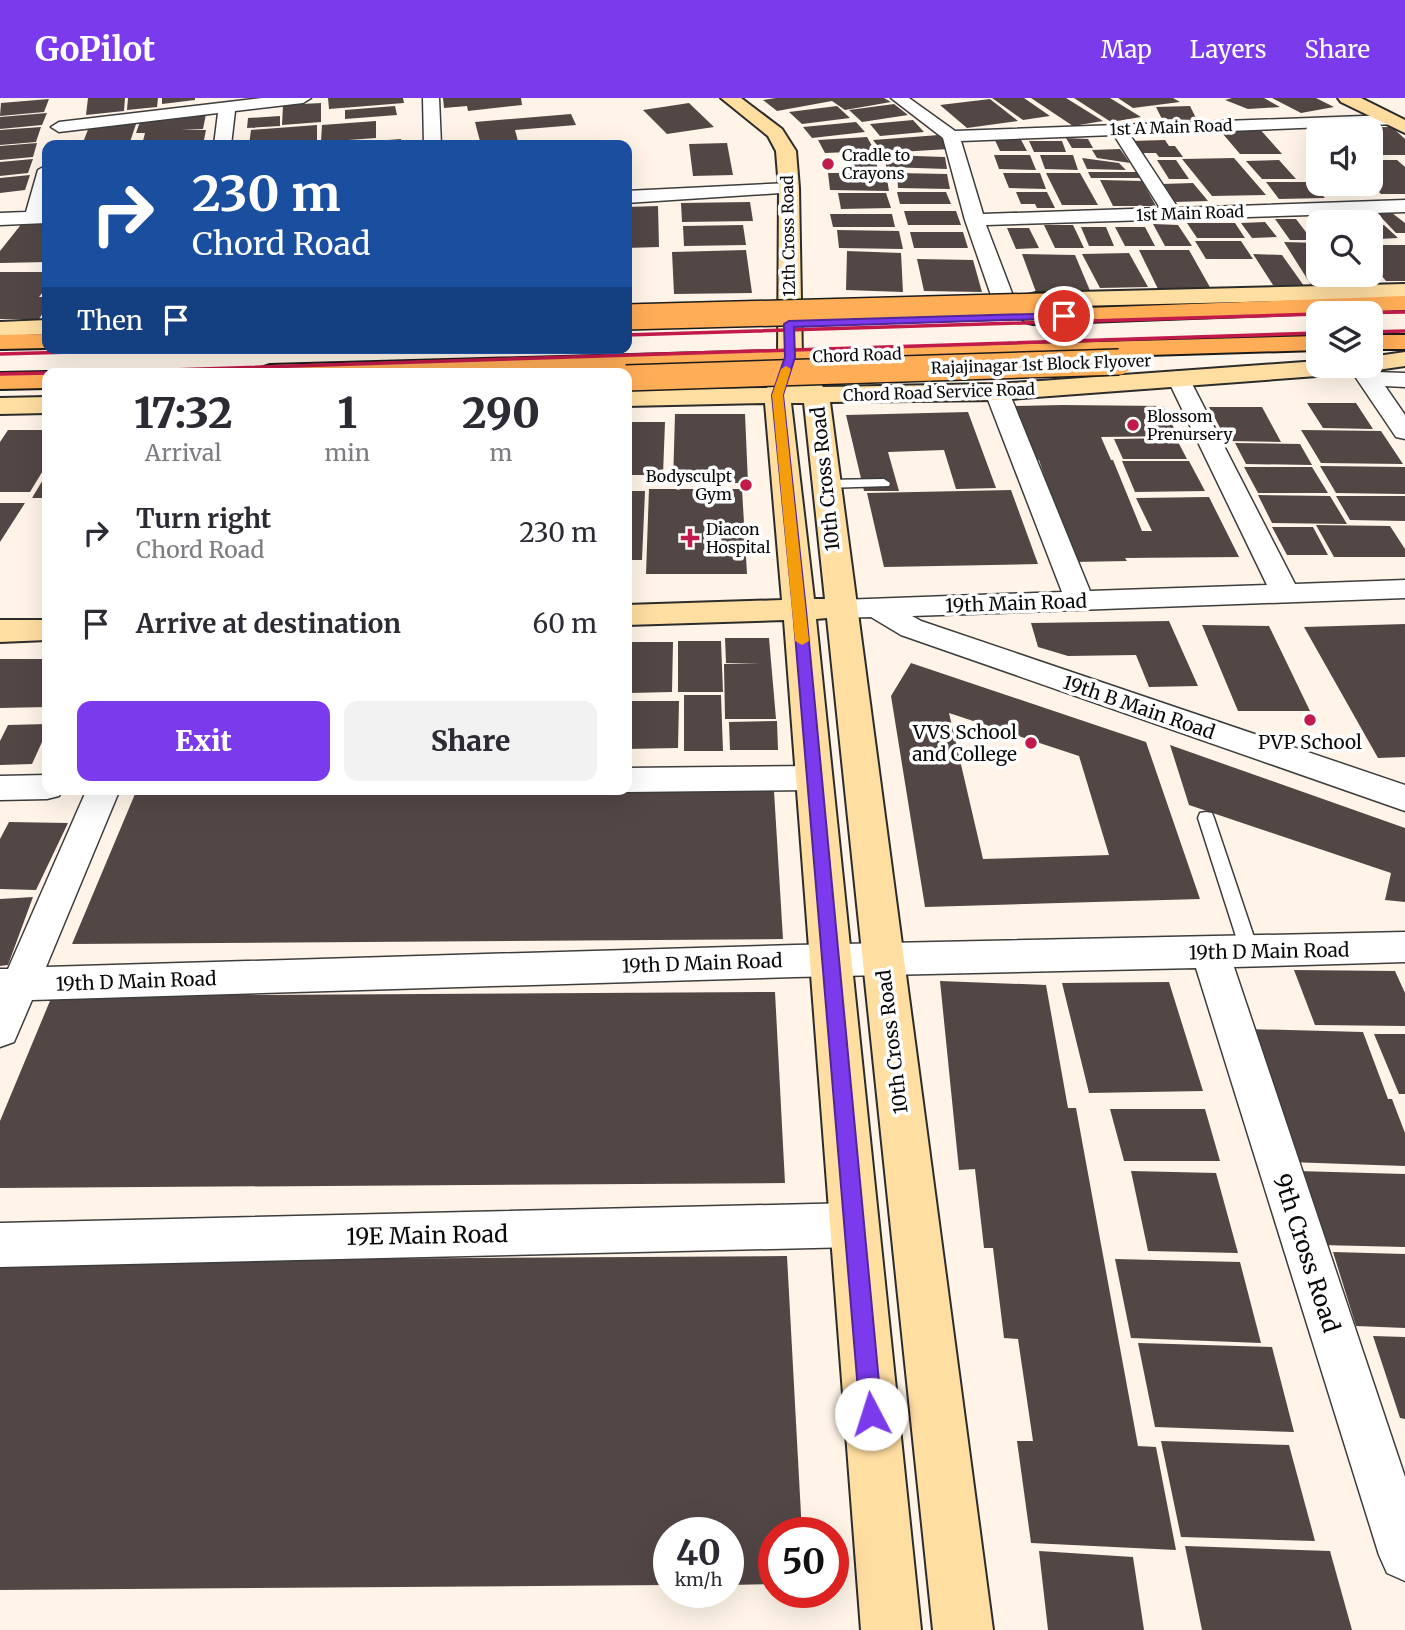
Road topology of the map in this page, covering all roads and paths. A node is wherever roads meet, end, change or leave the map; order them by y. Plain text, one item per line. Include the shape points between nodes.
1 (303, 98) edge
2 (431, 98) edge
3 (730, 98) edge
4 (899, 98) edge
5 (1347, 98) edge
6 (227, 107) junction
7 (64, 108) dead end
8 (1210, 111) dead end
9 (1398, 123) edge
10 (1232, 124) junction
11 (59, 127) junction
12 (1118, 129) junction
13 (951, 136) junction
14 (55, 140) edge
15 (224, 140) edge
16 (433, 140) edge
17 (789, 188) junction
18 (632, 197) edge
19 (1405, 206) edge
20 (1173, 214) junction
21 (41, 218) edge
22 (0, 219) edge
23 (975, 220) junction
24 (1405, 291) edge
25 (1004, 301) junction
26 (1405, 303) edge
27 (632, 311) edge
28 (1200, 312) junction
29 (789, 315) junction
30 (632, 317) edge
31 (42, 327) edge
32 (632, 328) edge
33 (0, 329) edge
34 (42, 341) edge
35 (0, 342) edge
36 (1383, 342) edge
37 (1405, 342) edge
38 (1306, 343) edge
39 (1243, 345) junction
40 (790, 357) junction
41 (1405, 359) edge
42 (1383, 364) edge
43 (432, 368) edge
44 (1306, 372) edge
45 (1383, 374) edge
46 (632, 378) edge
47 (1178, 378) junction
48 (1370, 378) edge
49 (42, 380) edge
50 (1405, 380) edge
51 (0, 381) edge
52 (998, 392) junction
53 (777, 395) junction
54 (816, 395) junction
55 (632, 398) edge
56 (42, 405) edge
57 (0, 406) edge
58 (1405, 432) edge
59 (884, 483) dead end
60 (826, 484) junction
61 (1405, 589) edge
62 (1285, 593) junction
63 (1080, 601) junction
64 (839, 609) junction
65 (632, 615) edge
66 (42, 630) edge
67 (0, 631) edge
68 (814, 778) junction
69 (632, 780) edge
70 (42, 786) edge
71 (0, 789) edge
72 (101, 795) edge
73 (1405, 798) edge
74 (1206, 818) dead end
75 (1405, 947) edge
76 (1230, 952) junction
77 (830, 961) junction
78 (883, 961) junction
79 (10, 985) edge
80 (0, 1030) edge
81 (854, 1225) junction
82 (0, 1245) edge
83 (1405, 1555) edge
84 (891, 1630) edge
85 (963, 1630) edge

1 - 6 street
2 - 16 street
3 - 17 street, 12th Cross Road via 775,133 786,151
4 - 13 street
5 - 9 street
6 - 11 street
6 - 15 street
7 - 11 street
8 - 10 street
9 - 10 street, 1st A Main Road
10 - 12 street, 1st A Main Road
11 - 14 street
12 - 13 street, 1st A Main Road
12 - 20 street
13 - 23 street
17 - 18 street
17 - 29 street, 12th Cross Road
19 - 20 street, 1st Main Road
20 - 23 street, 1st Main Road
21 - 22 street
23 - 25 street
24 - 25 street
25 - 29 street
26 - 28 main road, Chord Road
27 - 29 street
28 - 29 main road, Chord Road
28 - 30 main road, bridge via 1125,303
29 - 32 main road, Chord Road
29 - 40 street, 12th Cross Road
31 - 33 street
34 - 35 main road
36 - 37 main road
38 - 39 main road, Chord Road
39 - 40 main road, Chord Road
39 - 46 main road, Rajajinagar 1st Block Flyover, bridge via 1180,361
40 - 43 main road, Chord Road
40 - 53 street, 10th Cross Road
40 - 54 street, 10th Cross Road
41 - 42 street
44 - 47 street, Chord Road Service Road
45 - 50 street
47 - 52 street, Chord Road Service Road
47 - 62 street
48 - 58 street
49 - 51 main road
52 - 54 street, Chord Road Service Road
52 - 63 street
53 - 54 street, Chord Road Service Road
53 - 55 street, Chord Road Service Road
53 - 64 street, 10th Cross Road
54 - 60 street, 10th Cross Road
56 - 57 street
59 - 60 lane
60 - 64 street, 10th Cross Road
61 - 62 street, 19th Main Road
62 - 63 street, 19th Main Road
63 - 64 street, 19th Main Road
64 - 65 street, 19th Main Road
64 - 68 street, 10th Cross Road
64 - 73 street, 19th B Main Road via 911,628
64 - 78 street, 10th Cross Road
66 - 67 street
68 - 69 street
68 - 77 street, 10th Cross Road
70 - 71 street
72 - 79 street
74 - 76 lane
75 - 76 street, 19th D Main Road
76 - 78 street, 19th D Main Road
76 - 83 street, 9th Cross Road
77 - 78 street, 19th D Main Road
77 - 79 street, 19th D Main Road
77 - 81 street, 10th Cross Road
78 - 85 street, 10th Cross Road
79 - 80 street
81 - 82 street, 19E Main Road
81 - 84 street, 10th Cross Road

